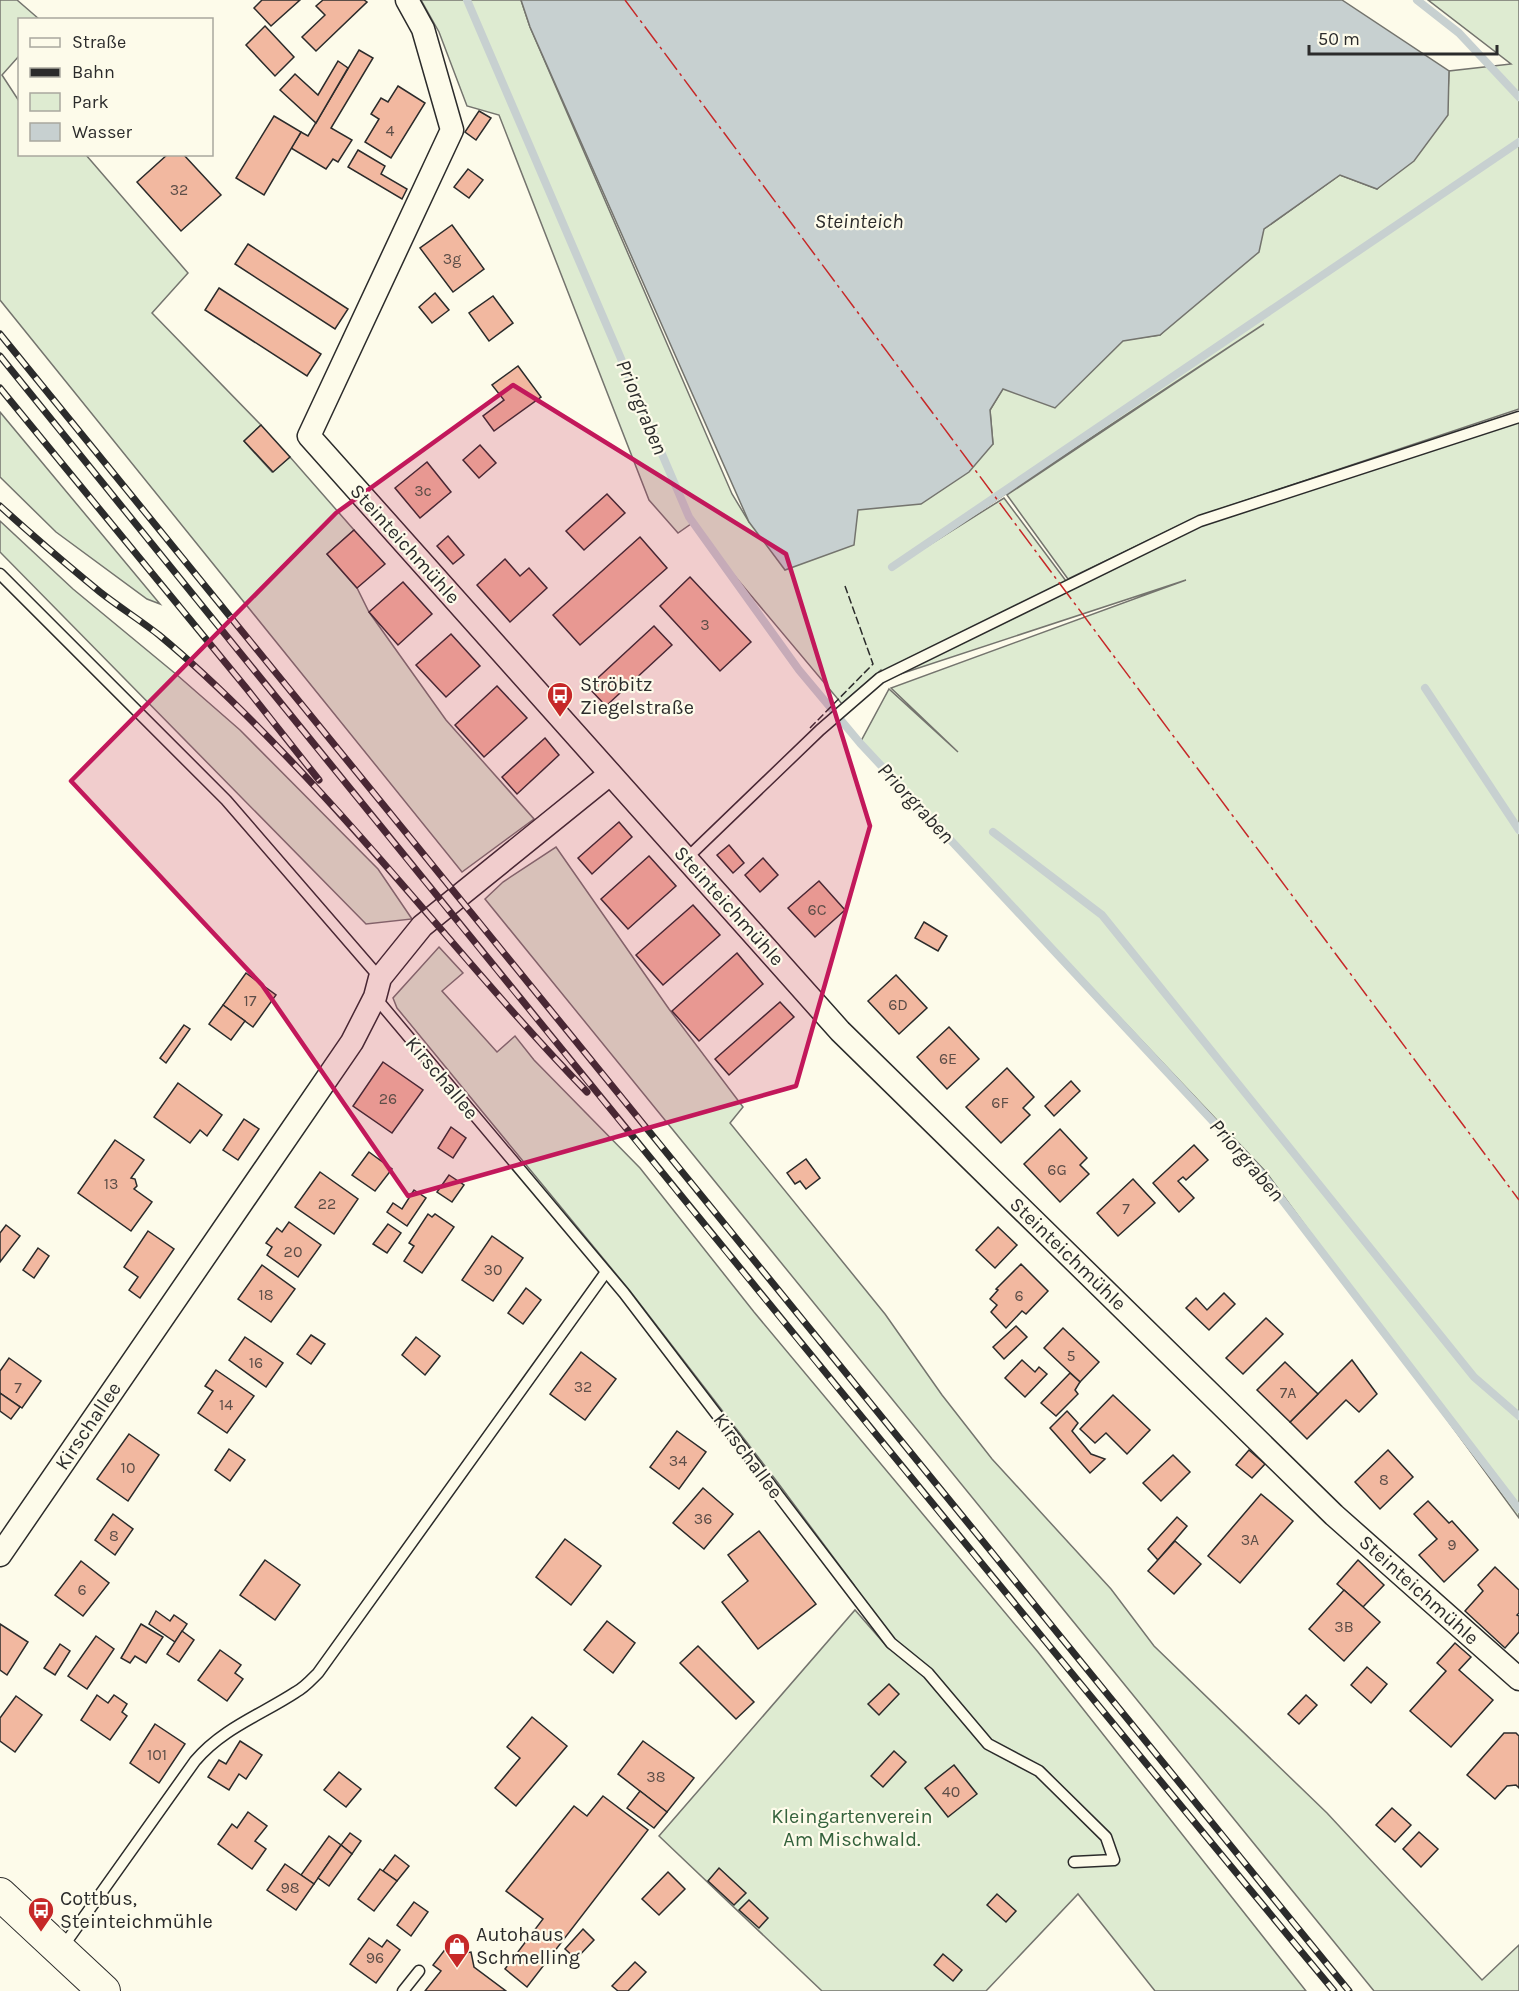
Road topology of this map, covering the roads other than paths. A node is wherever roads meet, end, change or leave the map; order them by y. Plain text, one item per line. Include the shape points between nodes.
1 (407, 0) edge
2 (1519, 417) edge
3 (0, 574) edge
4 (610, 774) junction
5 (687, 858) junction
6 (377, 987) junction
7 (606, 1272) junction
8 (0, 1555) edge
9 (1519, 1679) edge
10 (1074, 1862) dead end
11 (0, 1894) edge
12 (61, 1951) junction
13 (419, 1971) dead end
14 (104, 1991) edge
15 (404, 1991) edge

1 - 4 street, Steinteichmühle via 423,29 452,130 309,436
2 - 5 lane via 1200,521 880,678
3 - 6 lane via 226,800
4 - 5 street, Steinteichmühle
4 - 6 street, Kirschallee via 422,926
5 - 9 street, Steinteichmühle via 849,1039 1334,1515
6 - 7 lane, Kirschallee
6 - 8 street, Kirschallee via 352,1042
7 - 10 lane, Kirschallee via 891,1643 928,1673 988,1744 1039,1771 1106,1837 1114,1860
7 - 12 lane via 318,1673 299,1691 209,1744
11 - 12 main road
12 - 14 main road
13 - 15 lane

